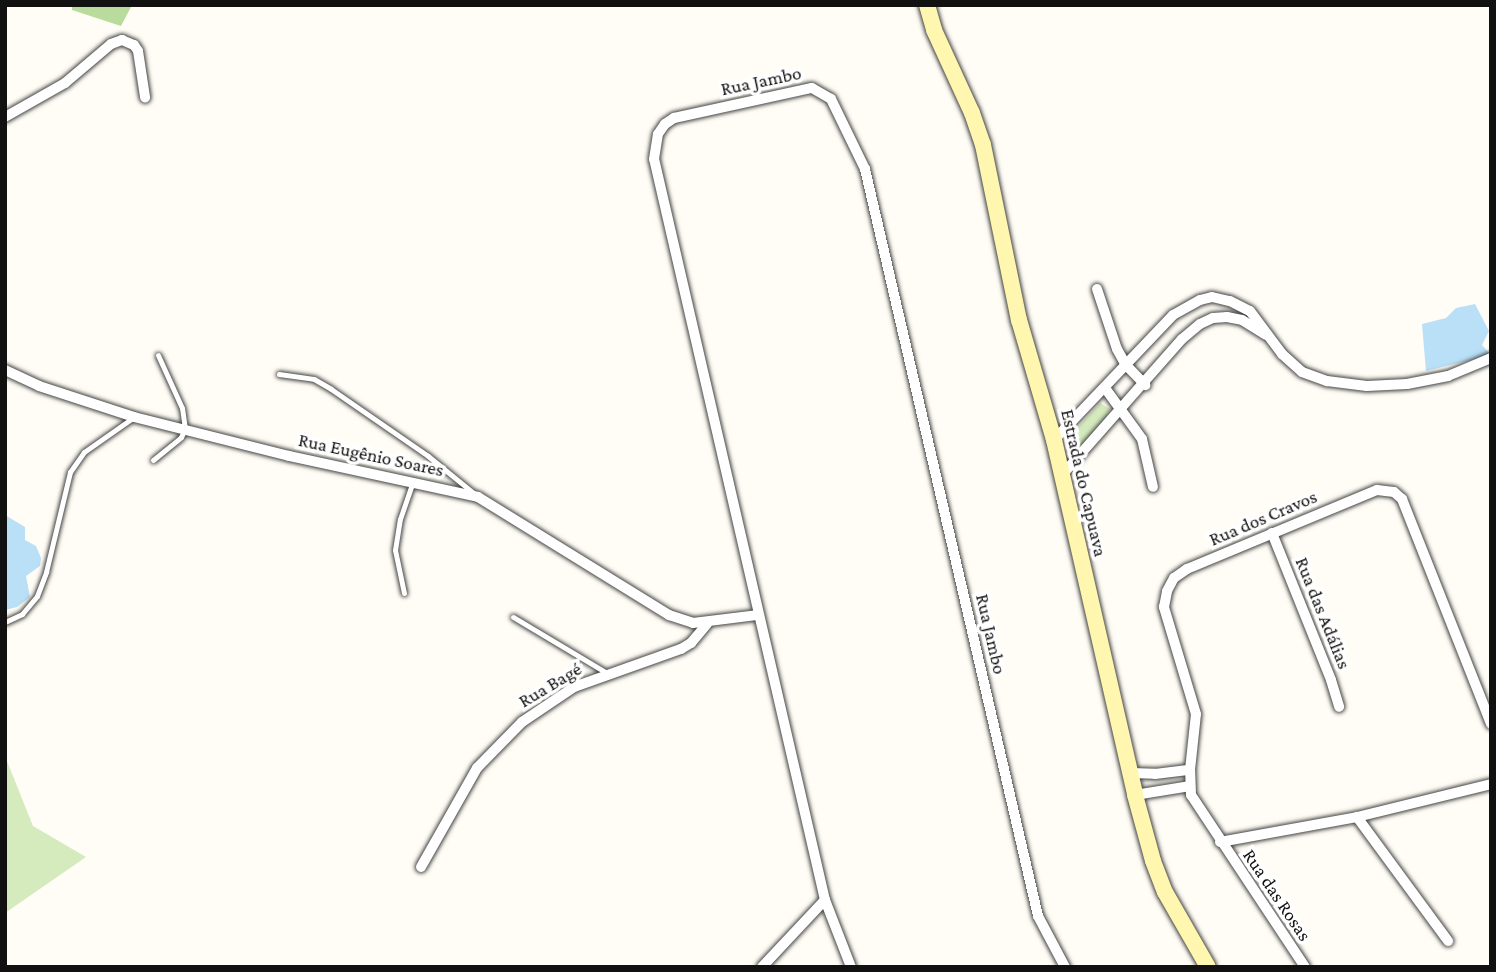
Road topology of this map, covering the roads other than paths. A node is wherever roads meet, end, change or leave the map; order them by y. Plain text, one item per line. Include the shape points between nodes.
1 (927, 5) edge
2 (145, 97) dead end
3 (5, 117) edge
4 (1097, 289) dead end
5 (1268, 337) junction
6 (1143, 348) junction
7 (159, 355) dead end
8 (1491, 358) edge
9 (1126, 365) junction
10 (1160, 366) junction
11 (5, 370) edge
12 (279, 374) dead end
13 (1145, 385) junction
14 (1105, 388) junction
15 (1123, 409) junction
16 (134, 417) junction
17 (185, 429) junction
18 (1054, 440) junction
19 (153, 460) dead end
20 (1062, 475) junction
21 (413, 482) junction
22 (1153, 488) dead end
23 (478, 497) junction
24 (1272, 533) junction
25 (404, 593) dead end
26 (757, 615) junction
27 (513, 617) dead end
28 (5, 622) edge
29 (707, 624) junction
30 (607, 673) junction
31 (1339, 707) dead end
32 (1491, 724) edge
33 (1190, 770) junction
34 (1131, 773) junction
35 (1491, 784) edge
36 (1190, 786) junction
37 (1135, 795) junction
38 (1357, 817) junction
39 (1220, 842) junction
40 (421, 867) dead end
41 (825, 900) junction
42 (1448, 942) dead end
43 (762, 967) edge
44 (851, 967) edge
45 (1065, 967) edge
46 (1208, 967) edge
47 (1305, 967) edge

1 - 18 main road, Estrada do Capuava via 983,145 1019,320
2 - 3 street via 138,51 121,40 65,83
4 - 9 street via 1112,340
5 - 6 street via 1250,311 1212,297 1174,314
5 - 8 street via 1302,372 1327,381 1367,386 1448,376
5 - 10 street via 1242,320 1213,318 1182,339
6 - 9 street
6 - 10 street
7 - 17 lane via 182,408
9 - 13 street
9 - 14 street
10 - 13 street
11 - 16 street, Rua Eugênio Soares
12 - 23 lane via 314,379 331,388
13 - 15 street
14 - 15 street
14 - 18 street
15 - 20 street
15 - 22 street via 1142,439
16 - 17 street, Rua Eugênio Soares
16 - 28 lane via 85,452 70,472 37,596 22,614
17 - 19 lane
17 - 21 street, Rua Eugênio Soares
18 - 20 main road, Estrada do Capuava
20 - 34 main road, Estrada do Capuava
21 - 23 street, Rua Eugênio Soares
21 - 25 lane via 400,519 396,550
23 - 29 street, Rua Eugênio Soares via 669,615
24 - 31 street, Rua das Adálias
24 - 32 street, Rua dos Cravos via 1377,489 1394,492 1402,499
24 - 33 street, Rua dos Cravos via 1187,569 1174,578 1167,591 1167,621 1196,714
26 - 29 street
26 - 41 street, Rua Jambo
26 - 45 street, Rua Jambo via 654,159 655,146 665,124 674,118 812,88 831,99 865,169 1038,916
27 - 30 lane
29 - 30 street, Rua Bagé via 681,649
30 - 40 street, Rua Bagé via 574,687 522,722 477,768
33 - 34 street
33 - 36 street, Rua dos Cravos
34 - 37 main road, Estrada do Capuava
35 - 38 street
36 - 37 street
36 - 39 street, Rua dos Cravos via 1195,806
37 - 46 main road, Estrada do Capuava via 1165,892
38 - 39 street
38 - 42 street
39 - 47 street, Rua das Rosas
41 - 43 street
41 - 44 street, Rua Jambo

